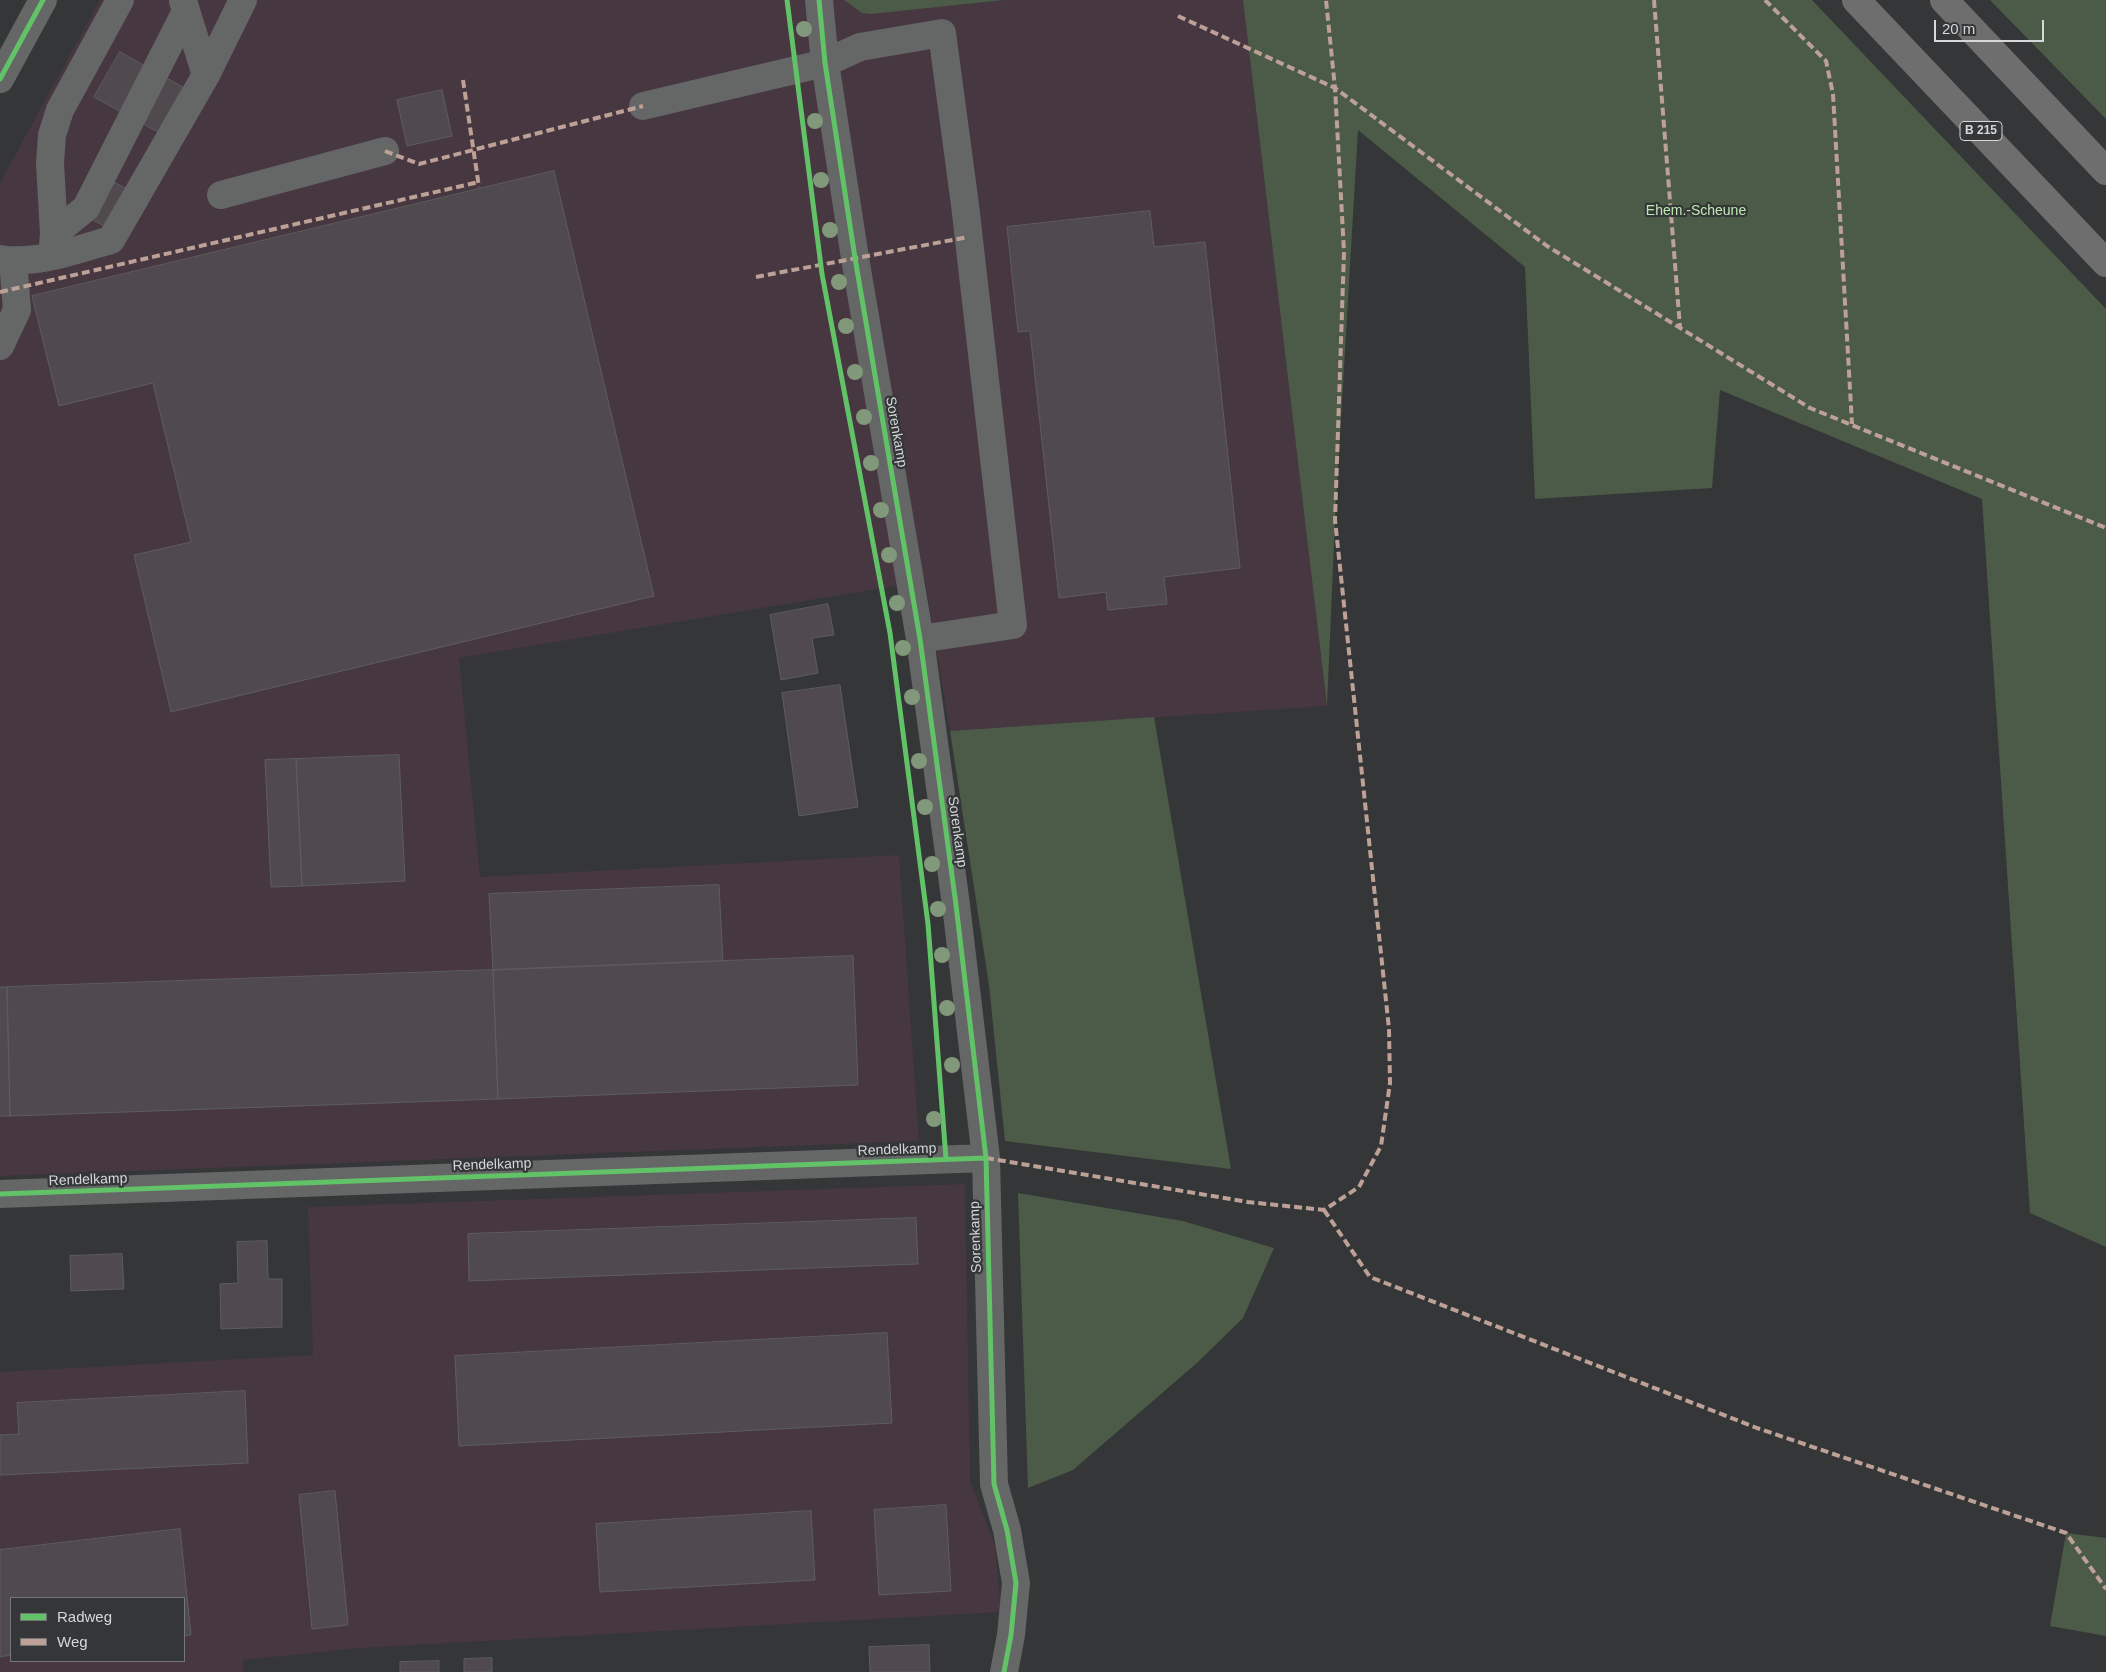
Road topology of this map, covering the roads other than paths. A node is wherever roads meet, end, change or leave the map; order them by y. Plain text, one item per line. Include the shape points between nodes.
1 (44, 0) edge
2 (120, 0) edge
3 (243, 0) edge
4 (819, 0) edge
5 (1856, 0) edge
6 (1944, 0) edge
7 (185, 6) edge
8 (825, 63) junction
9 (206, 75) junction
10 (0, 79) edge
11 (644, 106) dead end
12 (385, 151) dead end
13 (2106, 171) edge
14 (220, 195) dead end
15 (53, 245) junction
16 (6, 260) edge
17 (2106, 263) edge
18 (0, 346) edge
19 (920, 639) junction
20 (986, 1158) junction
21 (0, 1194) edge
22 (1004, 1672) edge

1 - 10 street
2 - 15 street via 60,110 52,135
3 - 9 street
4 - 8 street, Sorenkamp
5 - 17 main road, B 215
6 - 13 main road
7 - 9 street
7 - 15 street via 86,208
8 - 11 street
8 - 19 street, Sorenkamp
8 - 19 street via 860,47 942,33 1013,625
9 - 15 street via 111,240
12 - 14 street
15 - 16 street
16 - 18 street via 17,310
19 - 20 street, Sorenkamp
20 - 21 street, Rendelkamp
20 - 22 street, Sorenkamp via 994,1484 1007,1530 1016,1583

